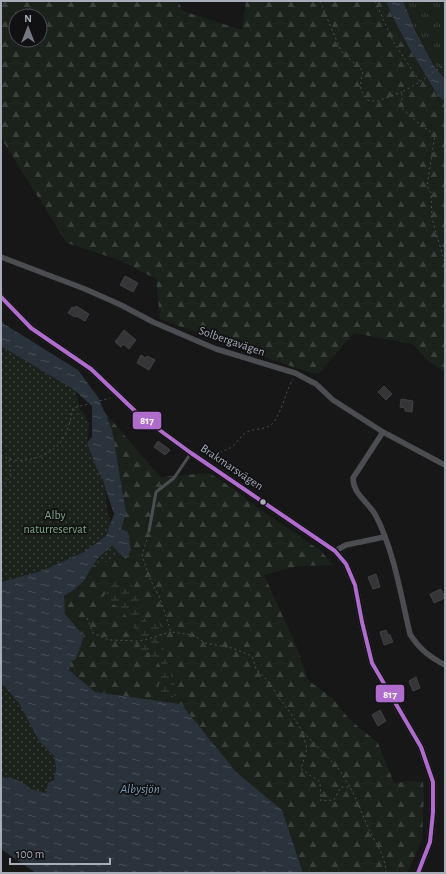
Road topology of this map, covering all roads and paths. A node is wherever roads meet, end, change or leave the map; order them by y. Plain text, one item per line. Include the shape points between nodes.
1 (320, 1) edge
2 (374, 1) edge
3 (445, 64) edge
4 (420, 82) junction
5 (402, 92) junction
6 (1, 257) edge
7 (445, 263) edge
8 (1, 297) edge
9 (295, 374) junction
10 (112, 398) dead end
11 (383, 432) junction
12 (191, 453) junction
13 (1, 455) edge
14 (9, 459) junction
15 (203, 461) junction
16 (445, 465) edge
17 (1, 488) edge
18 (149, 530) joint
19 (384, 537) junction
20 (335, 551) junction
21 (87, 618) dead end
22 (171, 632) junction
23 (445, 665) edge
24 (302, 731) junction
25 (350, 787) junction
26 (386, 873) edge
27 (418, 873) edge

1 - 5 path via 341,51 363,71 360,87 363,95 369,101 378,101
2 - 4 path via 393,41
3 - 4 path
4 - 5 path
5 - 7 path via 402,108 435,135 428,186 431,192 432,219
6 - 9 street, Solbergavägen via 85,289 187,338
8 - 12 street, Brakmarsvägen via 31,328 91,369 135,411
9 - 11 street, Solbergavägen via 316,384 333,400
9 - 15 path via 284,397 281,411 268,427 248,432 231,447
10 - 14 path via 73,408 70,424 61,441 48,452 31,460
11 - 16 street, Solbergavägen
11 - 19 street via 353,478 353,483 357,493 376,516
12 - 15 street, Brakmarsvägen
12 - 18 lane via 174,478 156,492
13 - 14 path
14 - 17 path via 11,476
15 - 20 street, Brakmarsvägen
18 - 22 path via 142,556
19 - 20 street via 346,545
19 - 23 street via 395,567 410,634 426,654
20 - 27 street, Brakmarsvägen via 346,564 355,585 372,663 421,747 433,782 434,812 430,842
21 - 22 path via 93,634 108,640 141,641
22 - 24 path via 193,635 206,643 232,648 252,656 256,669 269,682
24 - 25 path via 338,768
24 - 25 path via 307,750 301,769 320,782 320,801 334,800 341,787
25 - 26 path via 378,845

